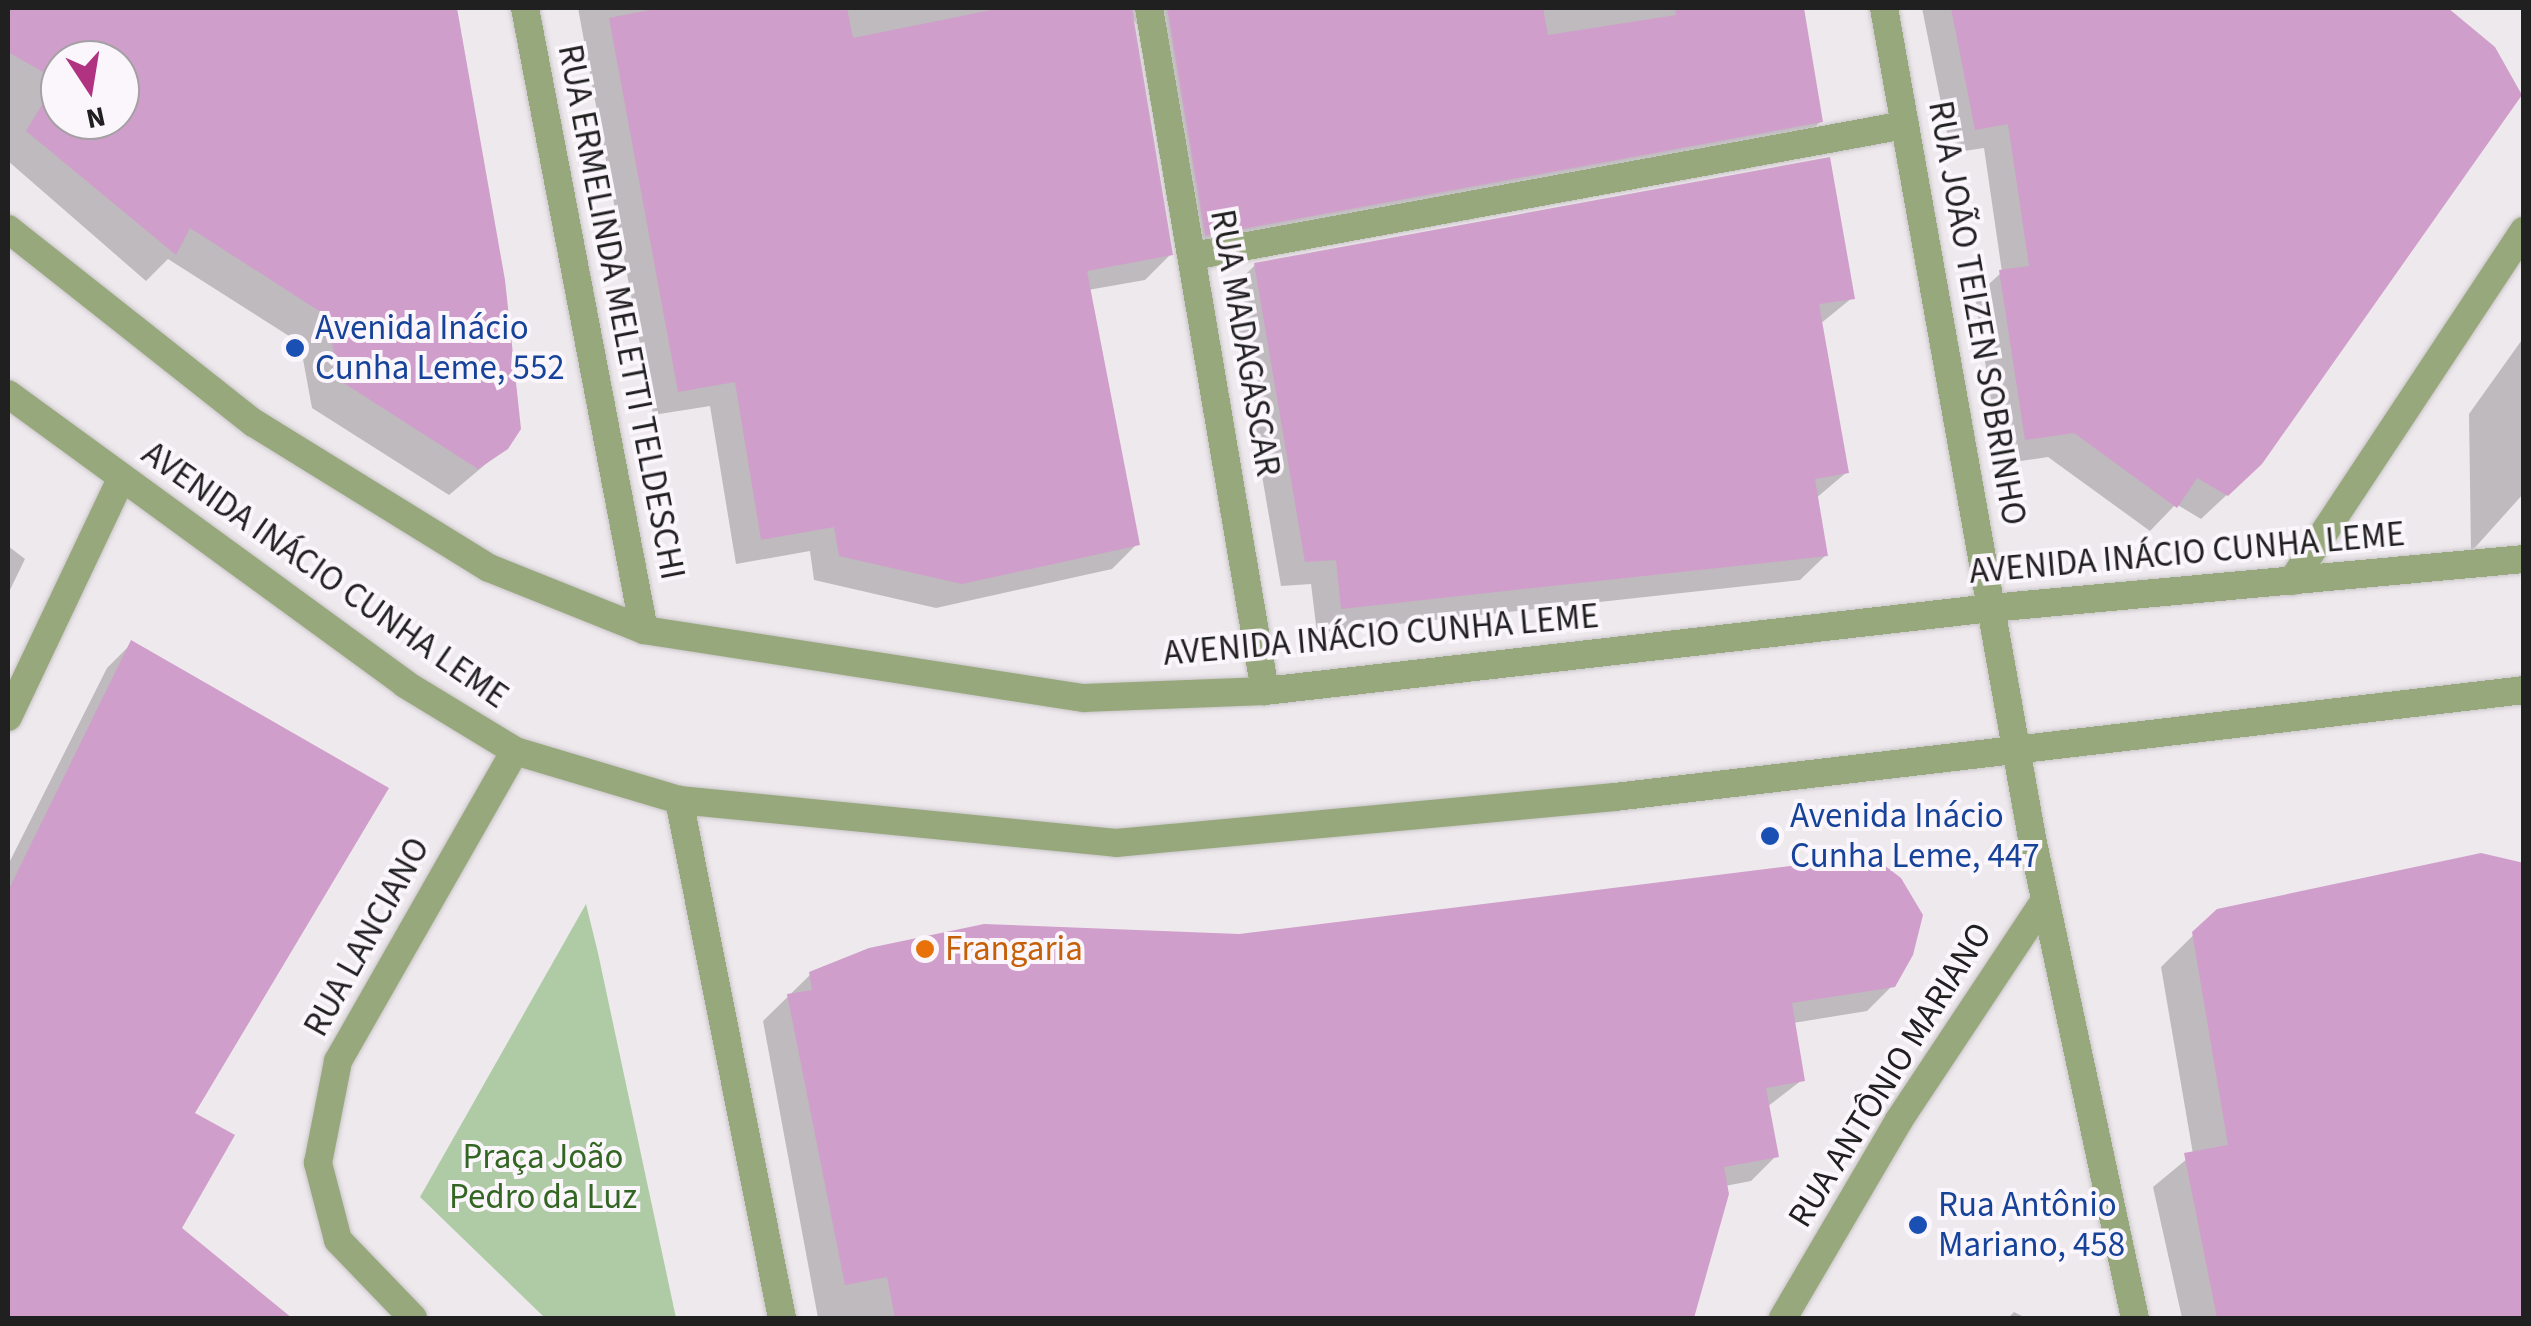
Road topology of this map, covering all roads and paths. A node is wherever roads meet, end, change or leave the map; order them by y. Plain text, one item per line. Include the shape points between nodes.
1 (525, 8) edge
2 (1148, 8) edge
3 (1884, 8) edge
4 (1905, 125) junction
5 (8, 229) edge
6 (2524, 232) edge
7 (1193, 256) junction
8 (8, 394) edge
9 (121, 479) junction
10 (2524, 559) edge
11 (2292, 582) junction
12 (1991, 608) junction
13 (644, 630) junction
14 (2524, 690) edge
15 (1265, 691) junction
16 (8, 717) edge
17 (2017, 750) junction
18 (516, 751) junction
19 (679, 800) junction
20 (2044, 902) junction
21 (414, 1318) edge
22 (782, 1318) edge
23 (1784, 1318) edge
24 (2135, 1318) edge

1 - 13 street, RUA ERMELINDA MELETTI TELDESCHI
2 - 7 street, RUA MADAGASCAR
3 - 4 street, RUA JOÃO TEIZEN SOBRINHO
4 - 7 street
4 - 12 street, RUA JOÃO TEIZEN SOBRINHO
5 - 13 street, AVENIDA INÁCIO CUNHA LEME via 254,423 490,568
6 - 11 street
7 - 15 street, RUA MADAGASCAR
8 - 9 street, AVENIDA INÁCIO CUNHA LEME
9 - 16 street
9 - 18 street, AVENIDA INÁCIO CUNHA LEME via 405,684
10 - 11 street, AVENIDA INÁCIO CUNHA LEME
11 - 12 street, AVENIDA INÁCIO CUNHA LEME
12 - 15 street, AVENIDA INÁCIO CUNHA LEME
12 - 17 street, RUA JOÃO TEIZEN SOBRINHO
13 - 15 street, AVENIDA INÁCIO CUNHA LEME via 1084,698
14 - 17 street, AVENIDA INÁCIO CUNHA LEME
17 - 19 street, AVENIDA INÁCIO CUNHA LEME via 1116,843
17 - 20 street
18 - 19 street, AVENIDA INÁCIO CUNHA LEME
18 - 21 street, RUA LANCIANO via 338,1061 318,1163 338,1240
19 - 22 street
20 - 23 street, RUA ANTÔNIO MARIANO via 1899,1120
20 - 24 street

